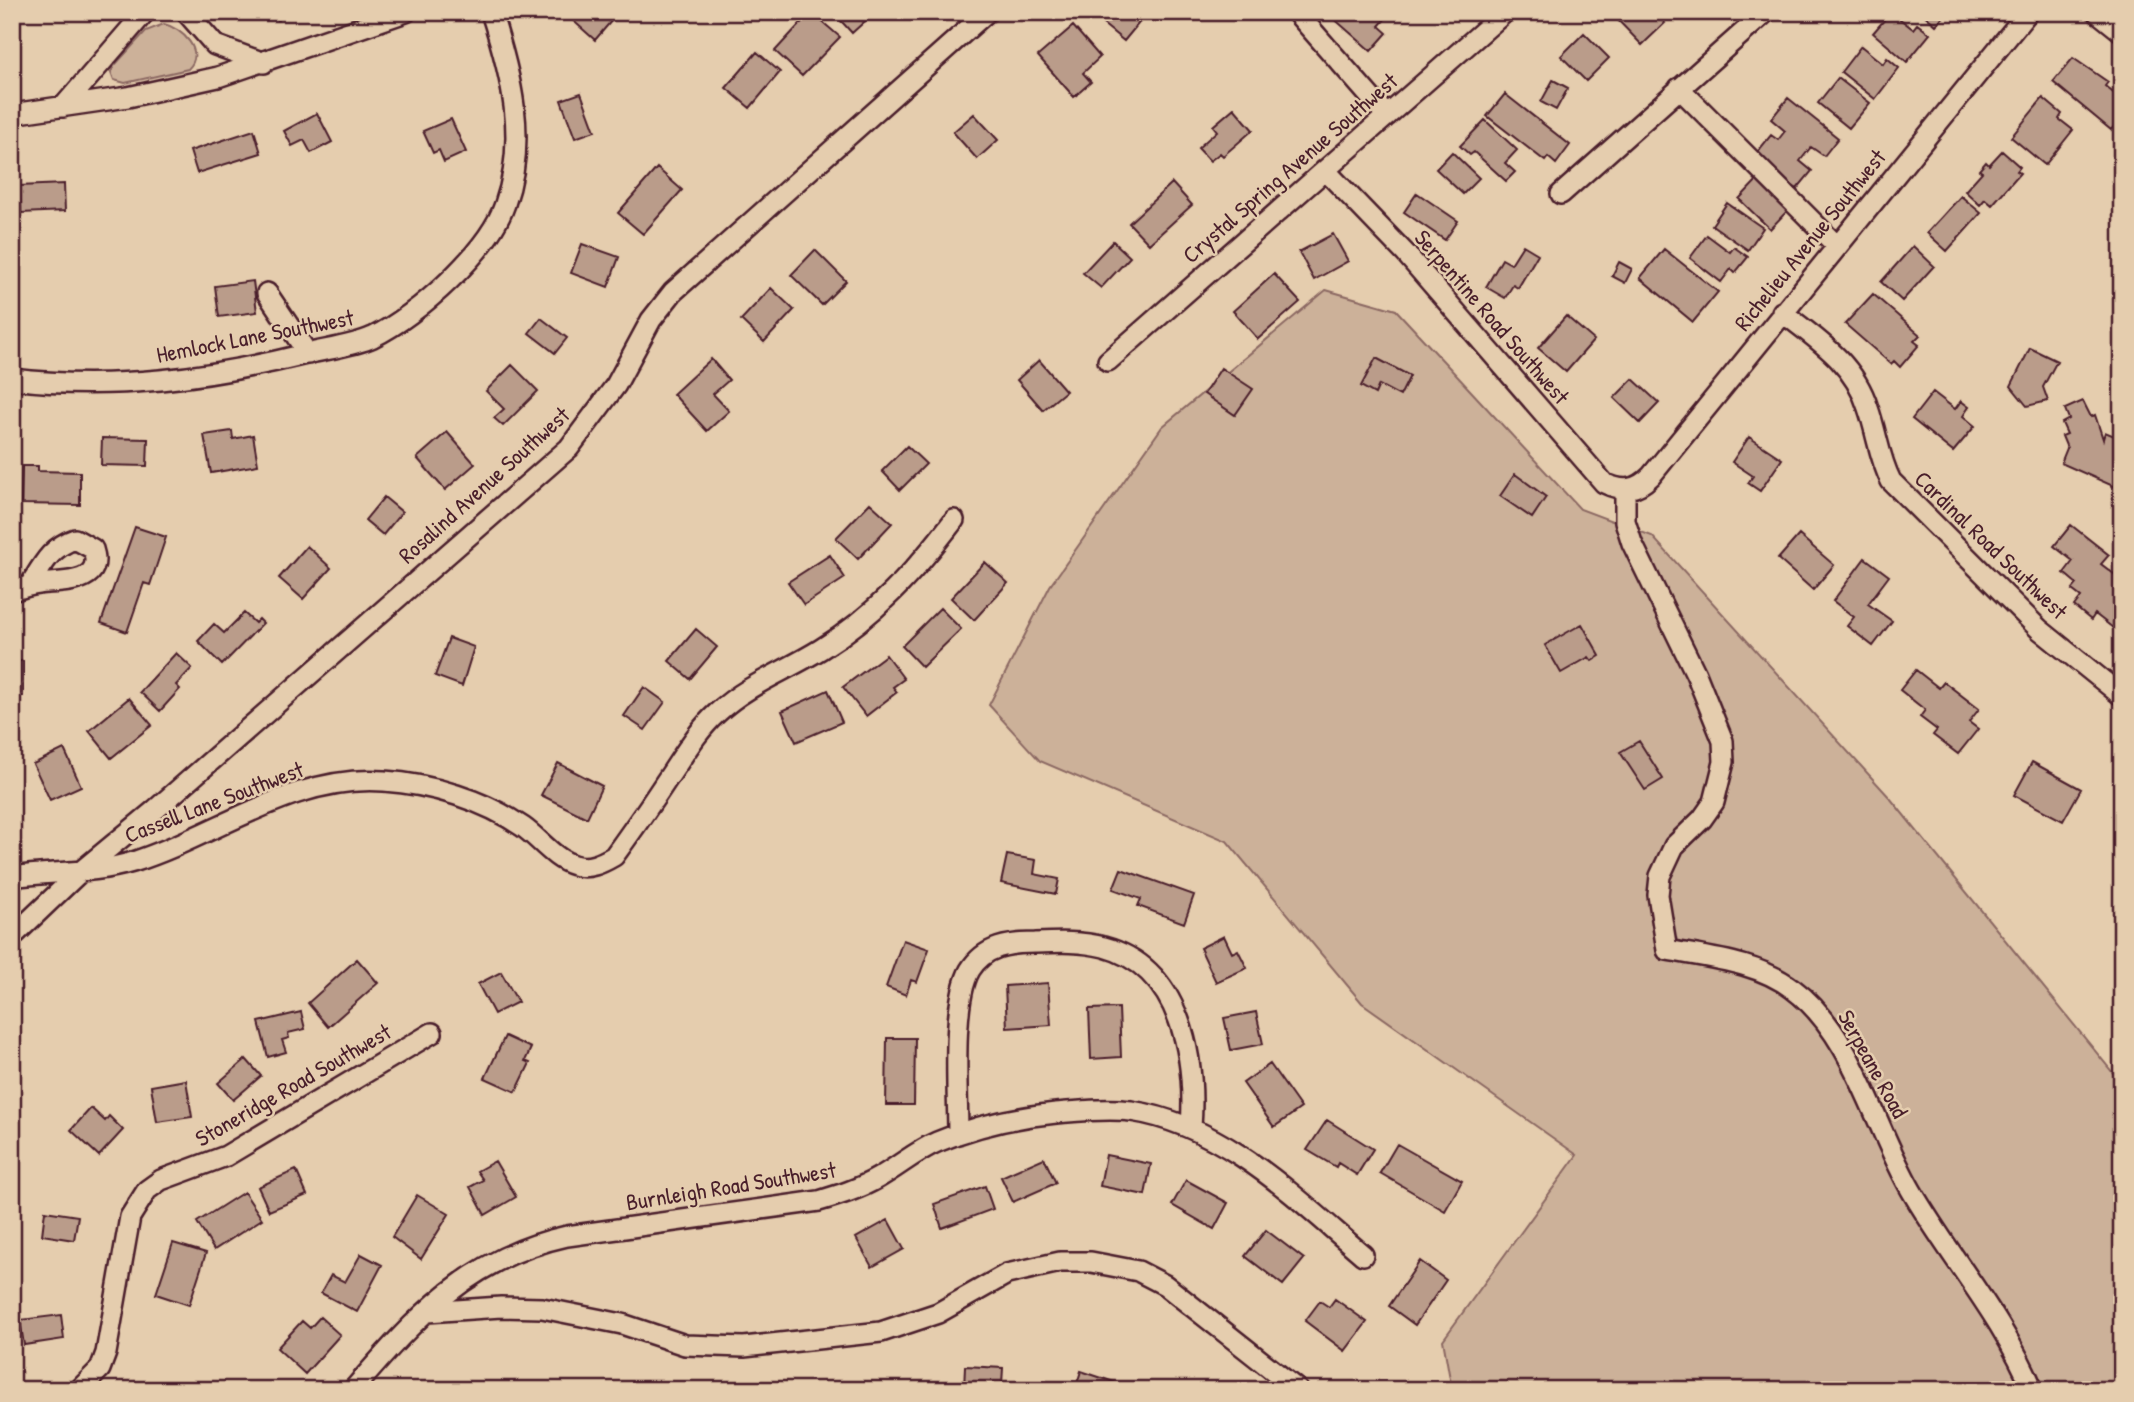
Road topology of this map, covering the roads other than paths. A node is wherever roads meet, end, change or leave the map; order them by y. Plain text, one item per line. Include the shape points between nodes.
1 (145, 12) edge
2 (186, 12) edge
3 (406, 12) edge
4 (491, 12) edge
5 (987, 12) edge
6 (1296, 12) edge
7 (1505, 12) edge
8 (1766, 12) edge
9 (2028, 12) edge
10 (2097, 12) edge
11 (2122, 32) edge
12 (264, 63) junction
13 (1679, 88) junction
14 (63, 107) junction
15 (12, 114) edge
16 (1387, 116) junction
17 (1325, 170) junction
18 (1561, 194) dead end
19 (1837, 246) junction
20 (267, 293) dead end
21 (1782, 312) junction
22 (308, 354) junction
23 (1108, 361) dead end
24 (12, 379) edge
25 (1625, 490) junction
26 (954, 520) dead end
27 (2122, 696) edge
28 (80, 872) junction
29 (12, 877) edge
30 (12, 937) edge
31 (432, 1033) dead end
32 (1191, 1128) junction
33 (958, 1134) junction
34 (1363, 1255) dead end
35 (427, 1312) junction
36 (79, 1390) edge
37 (353, 1390) edge
38 (1298, 1390) edge
39 (2033, 1390) edge

1 - 14 street
2 - 12 street via 215,45
3 - 12 street
4 - 22 street, Hemlock Lane Southwest via 516,105 517,139 505,206 461,268 404,318 371,338
5 - 28 street, Rosalind Avenue Southwest via 673,292 651,320 616,386 569,448
6 - 16 street
7 - 16 street, Crystal Spring Avenue Southwest
8 - 13 street
9 - 19 street, Richelieu Avenue Southwest
10 - 11 street
12 - 14 street via 141,94
13 - 18 street
13 - 19 street
14 - 15 street
16 - 17 street, Crystal Spring Avenue Southwest
17 - 23 street, Crystal Spring Avenue Southwest
17 - 25 street, Serpentine Road Southwest via 1406,254 1604,483
19 - 21 street, Richelieu Avenue Southwest
20 - 22 street
21 - 25 street, Richelieu Avenue Southwest via 1651,476
21 - 27 street, Cardinal Road Southwest via 1850,369 1865,399 1891,481 2039,629
22 - 24 street, Hemlock Lane Southwest via 153,382
25 - 39 street, Serpeane Road via 1625,521 1632,543 1723,741 1724,762 1714,802 1674,846 1660,876 1658,895 1668,950 1752,967 1795,990 1816,1011 1861,1084 1910,1189 2007,1336
26 - 28 street, Cassell Lane Southwest via 905,580 855,627 739,695 715,715 614,856 602,863 580,866 561,859 530,832 480,804 416,785 369,779 316,788 235,816 137,860
28 - 29 street, Cassell Lane Southwest
28 - 30 street, Rosalind Avenue Southwest
31 - 36 street, Stoneridge Road Southwest via 238,1150 161,1180 147,1190 130,1217 106,1353 100,1369
32 - 33 street, Burnleigh Road Southwest via 1129,1111 1082,1111 988,1124
32 - 33 street via 1191,1069 1185,1038 1166,992 1151,974 1132,960 1098,946 1013,943 992,949 966,980 957,1062
32 - 34 street, Burnleigh Road Southwest via 1246,1160
33 - 35 street, Burnleigh Road Southwest via 934,1143 876,1179 818,1201 531,1244 471,1275
35 - 37 street, Burnleigh Road Southwest
35 - 38 street via 542,1308 609,1320 685,1345 744,1347 880,1332 938,1312 1007,1274 1060,1262 1091,1262 1138,1271 1165,1285

